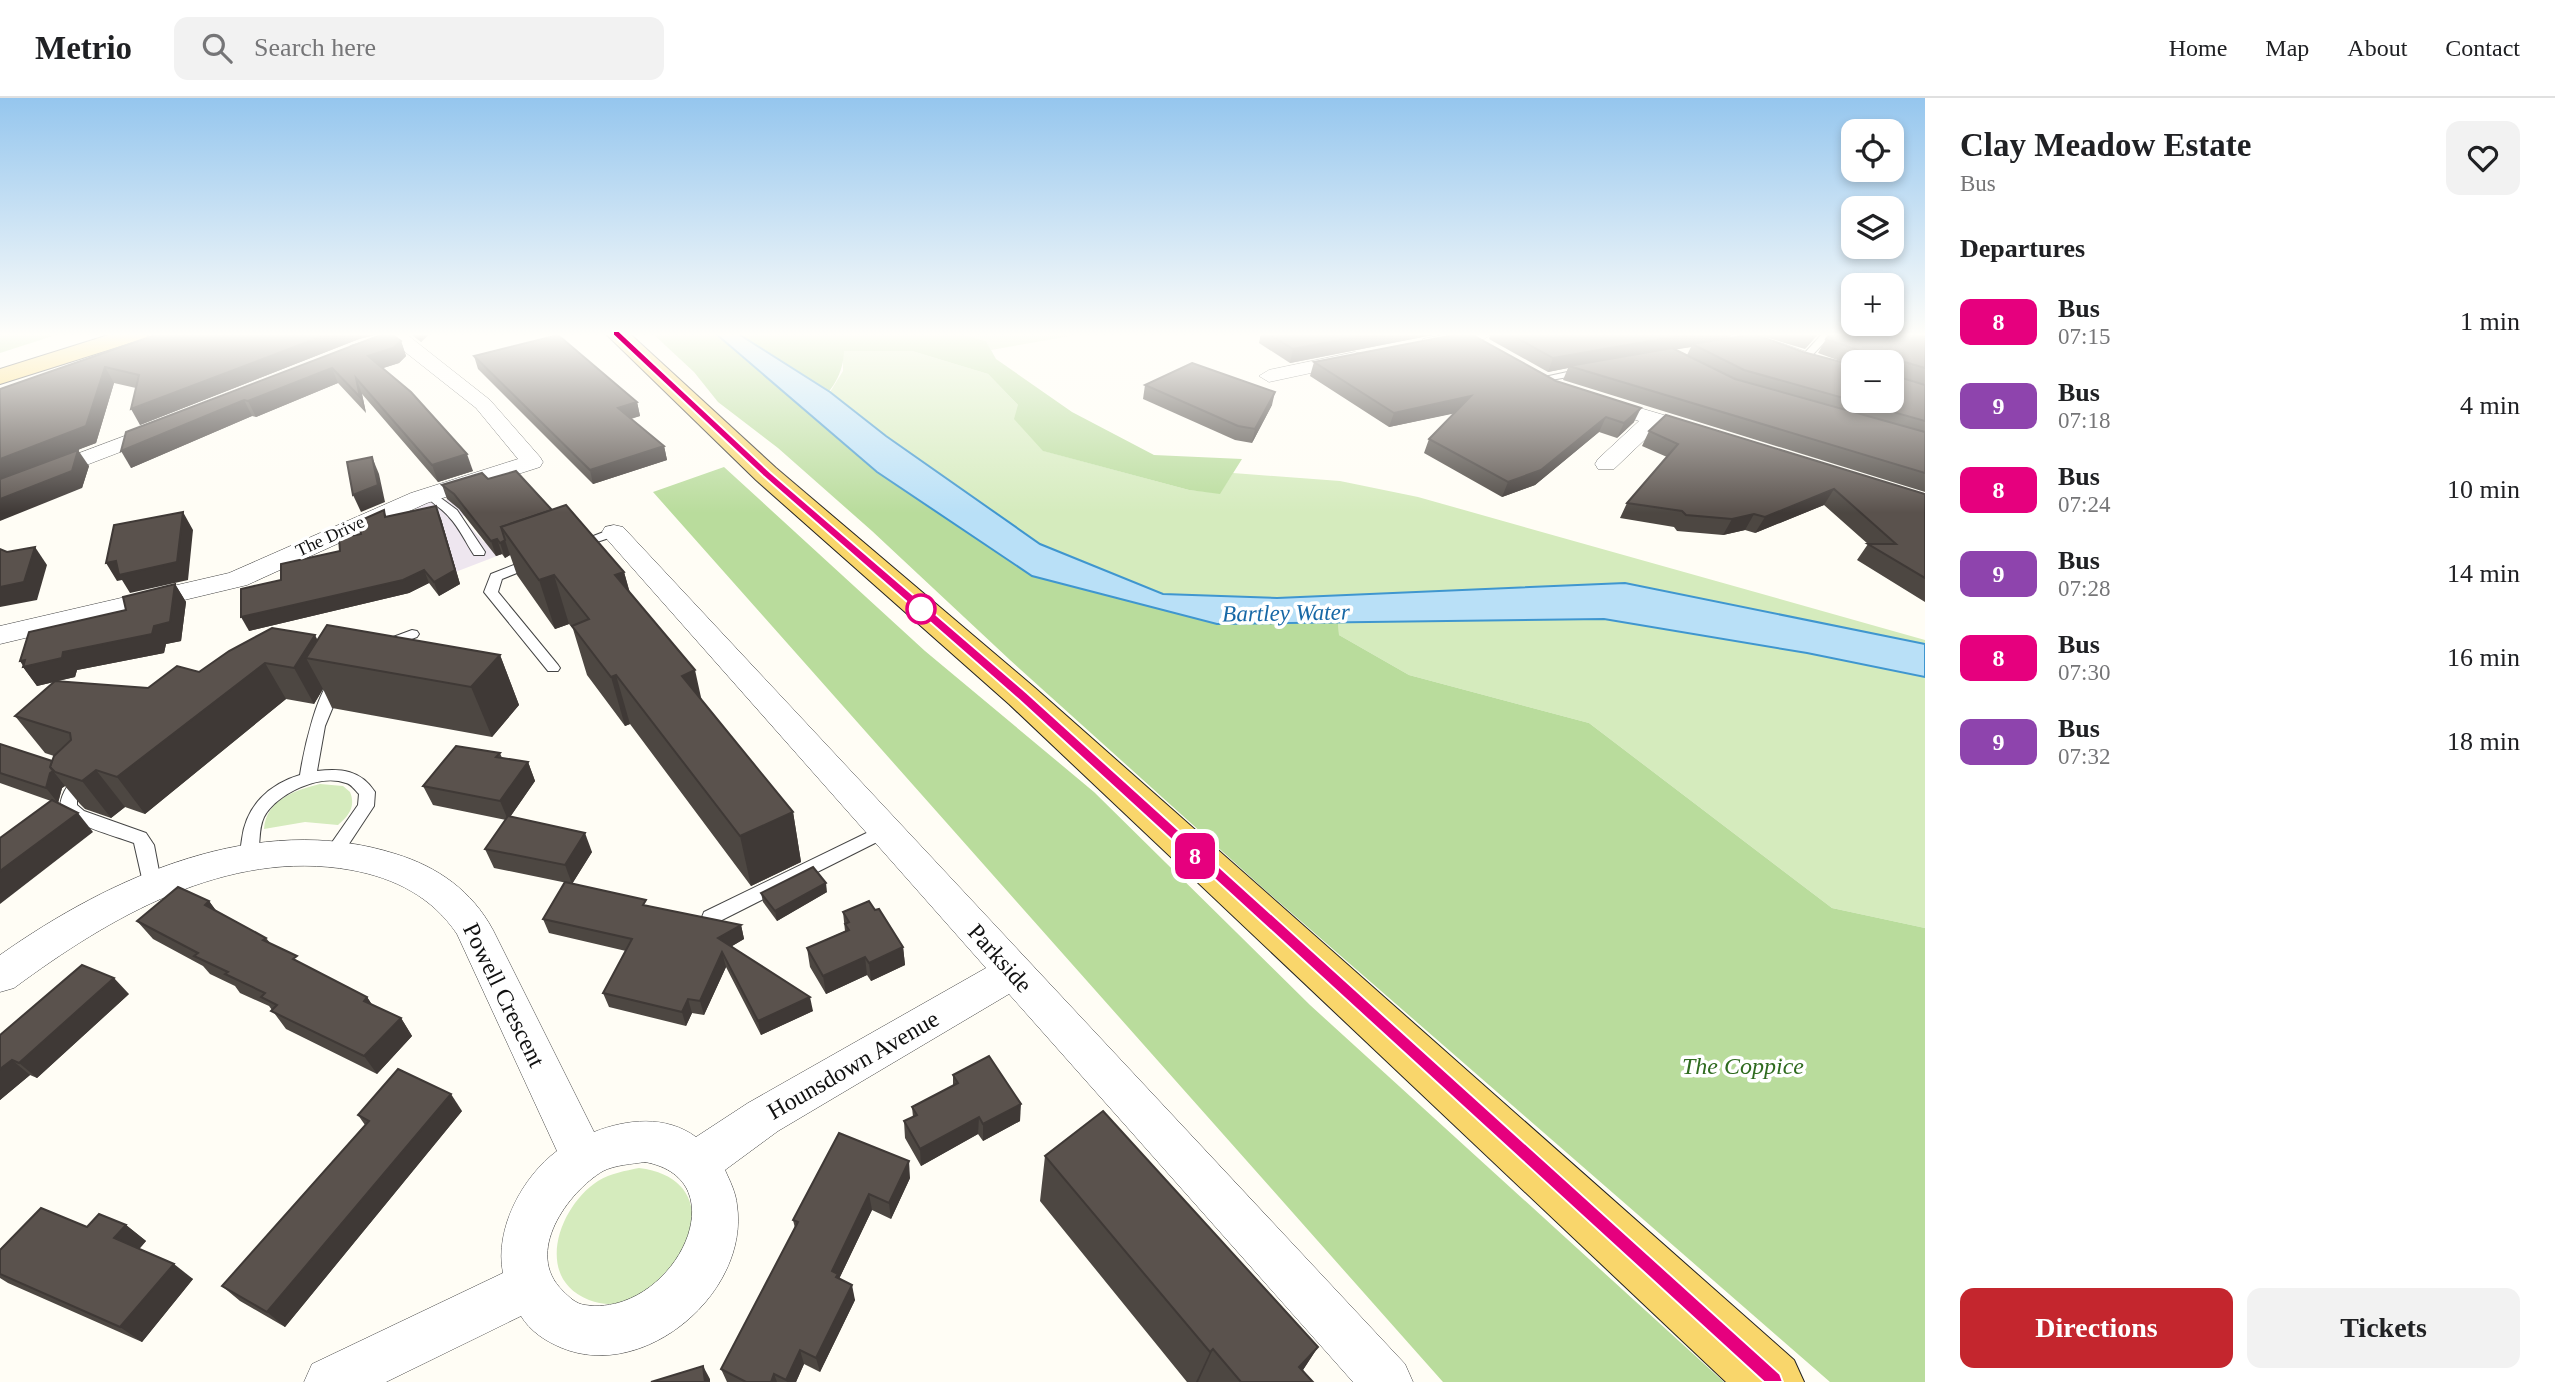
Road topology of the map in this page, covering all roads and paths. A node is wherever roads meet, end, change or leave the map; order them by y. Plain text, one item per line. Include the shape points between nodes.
1 (469, 393) edge
2 (680, 393) edge
3 (1572, 393) edge
4 (185, 419) edge
5 (1654, 419) junction
6 (1719, 439) edge
7 (1606, 464) dead end
8 (0, 491) edge
9 (430, 494) junction
10 (614, 532) joint
11 (479, 552) dead end
12 (412, 634) dead end
13 (0, 635) edge
14 (368, 653) edge
15 (346, 667) edge
16 (553, 668) dead end
17 (64, 767) edge
18 (307, 779) junction
19 (885, 830) junction
20 (335, 851) junction
21 (249, 856) junction
22 (153, 887) junction
23 (711, 917) edge
24 (1012, 972) junction
25 (0, 976) edge
26 (584, 1158) junction
27 (697, 1163) junction
28 (529, 1286) junction
29 (330, 1382) edge
30 (1387, 1382) edge
31 (1772, 1382) edge

1 - 9 street, The Drive via 532,462
2 - 31 main road via 766,474 1022,696
3 - 5 street
4 - 8 street
5 - 6 street
5 - 7 street
9 - 11 lane via 453,513
9 - 13 street, The Drive via 238,579
10 - 16 lane via 506,571 491,587 495,599
10 - 19 street, Parkside
12 - 14 lane
15 - 18 lane via 317,726
17 - 22 lane via 90,775 69,796 71,812 140,838
18 - 20 lane via 354,778 368,793 366,806
18 - 21 lane via 276,794 258,812
19 - 23 lane
19 - 24 street, Parkside
20 - 21 street, Powell Crescent
20 - 26 street, Powell Crescent via 416,875 467,918
21 - 22 street, Powell Crescent
22 - 25 street, Powell Crescent via 86,919
24 - 27 street, Hounsdown Avenue via 762,1117
24 - 30 street, Parkside
26 - 27 street via 614,1145 645,1141 674,1147
26 - 28 street via 541,1202 528,1230 524,1259
27 - 28 street via 712,1186 717,1215 711,1248 695,1279 670,1305 638,1324 603,1332 571,1328 545,1312
28 - 29 street

